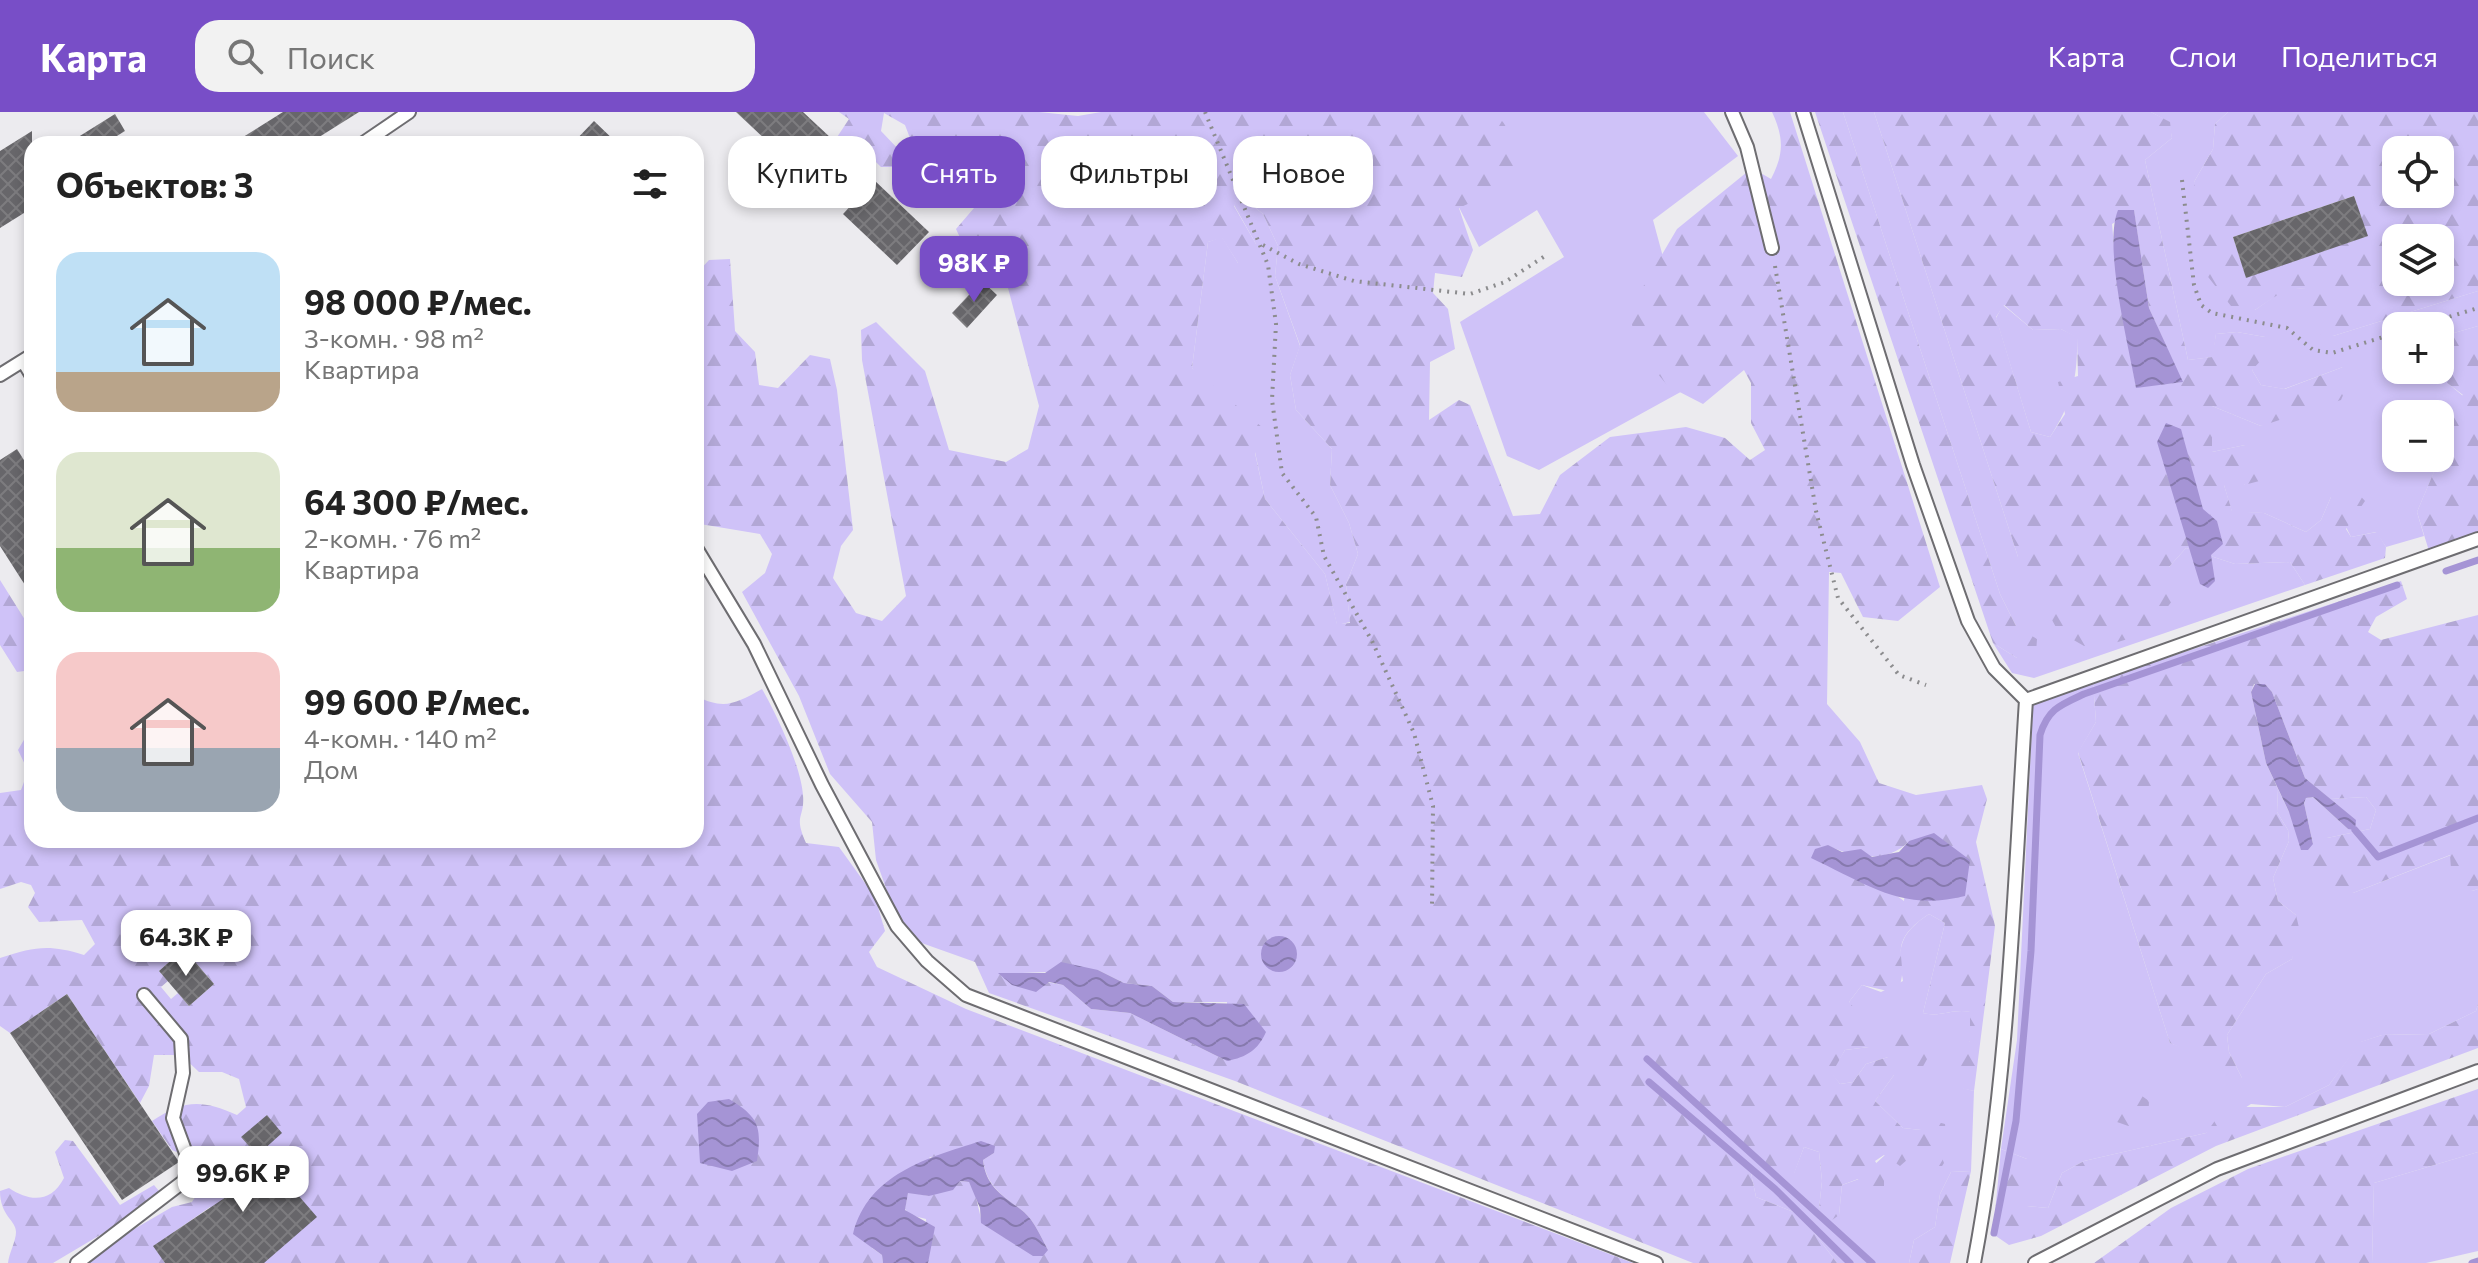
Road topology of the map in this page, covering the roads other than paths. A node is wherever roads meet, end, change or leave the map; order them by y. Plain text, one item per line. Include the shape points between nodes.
1 (409, 112) edge
2 (1732, 112) edge
3 (1803, 112) edge
4 (374, 136) edge
5 (1772, 248) road end
6 (24, 360) edge
7 (0, 375) edge
8 (2478, 539) edge
9 (704, 561) edge
10 (2026, 700) junction
11 (144, 995) dead end
12 (2478, 1071) edge
13 (77, 1263) edge
14 (1656, 1263) edge
15 (1974, 1263) edge
16 (2035, 1263) edge

1 - 4 lane
2 - 5 lane via 1747,147
3 - 10 lane via 1913,465 1968,621 1994,668
6 - 7 lane
8 - 10 lane
9 - 14 lane via 754,644 897,926 966,995
10 - 15 lane via 1990,1181
11 - 13 lane via 181,1039 183,1073 173,1118 190,1164 184,1181
12 - 16 lane via 2217,1169

